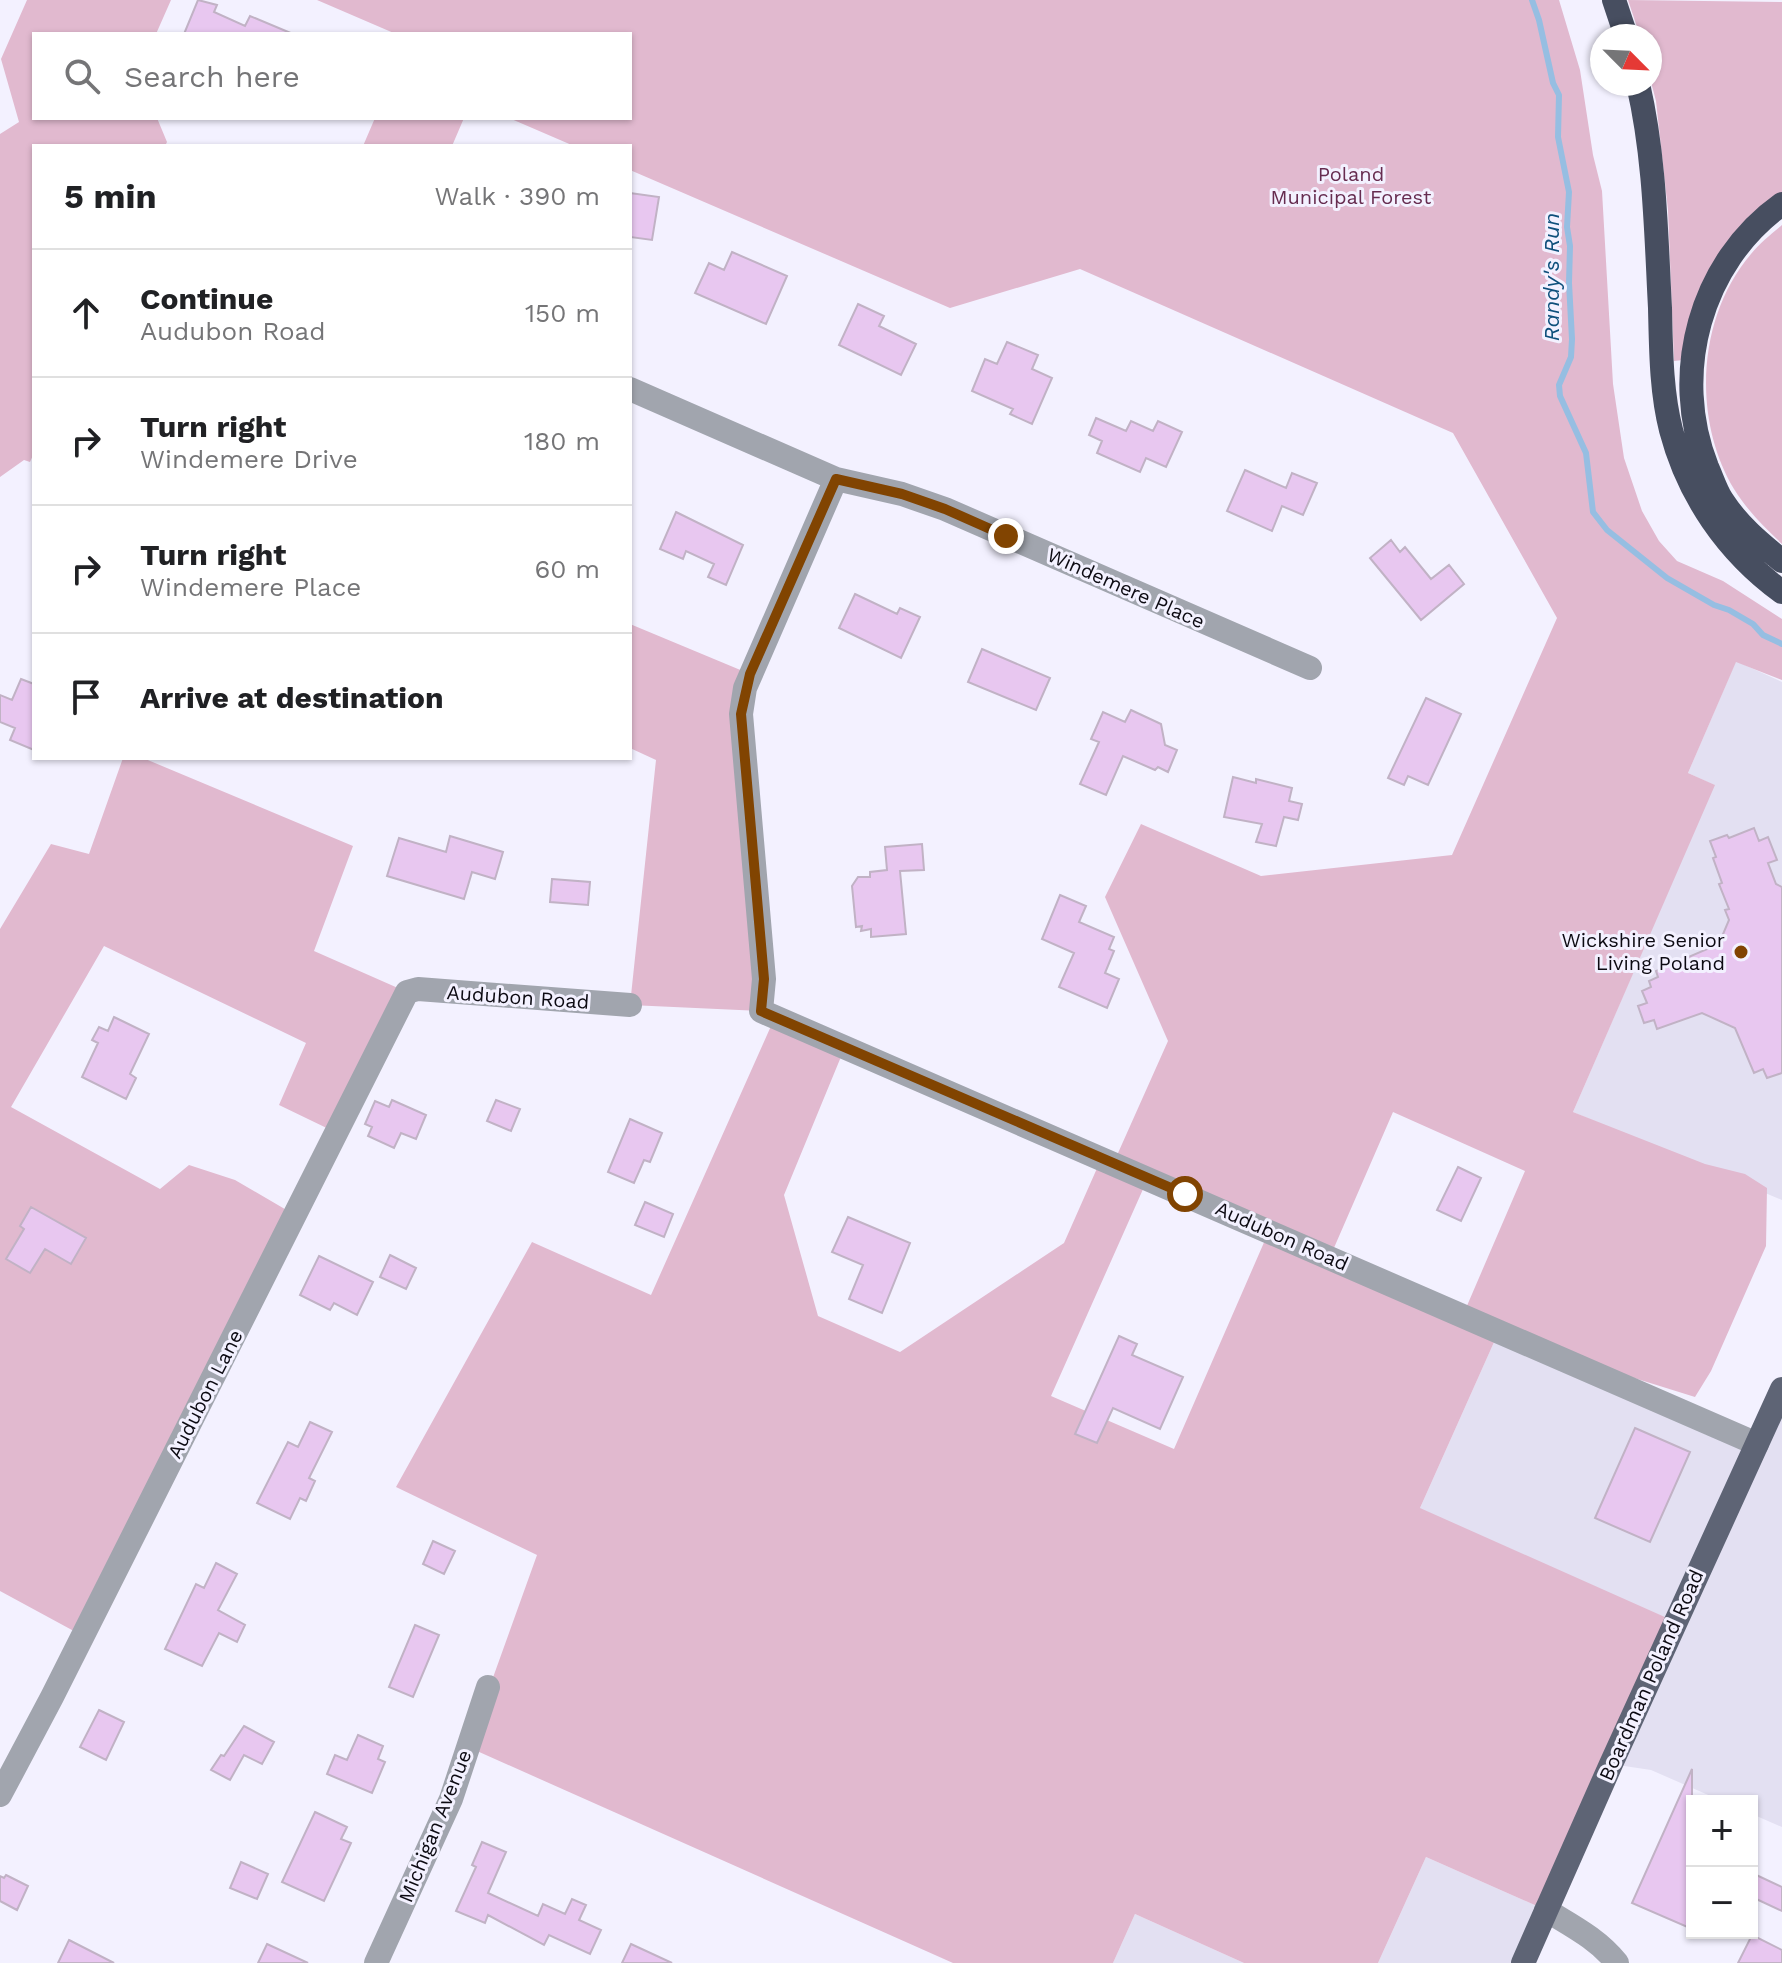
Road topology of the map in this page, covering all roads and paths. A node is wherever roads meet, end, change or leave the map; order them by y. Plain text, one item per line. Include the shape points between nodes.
1 (1614, 0) edge
2 (1622, 24) edge
3 (1640, 96) edge
4 (1782, 204) edge
5 (632, 390) edge
6 (836, 479) junction
7 (1782, 561) edge
8 (1782, 592) edge
9 (1310, 668) dead end
10 (407, 992) joint
11 (630, 1005) dead end
12 (1782, 1389) edge
13 (1757, 1444) junction
14 (488, 1687) dead end
15 (0, 1795) edge
16 (1546, 1910) junction
17 (385, 1960) edge
18 (1523, 1963) edge
19 (1617, 1963) edge

1 - 2 highway
3 - 8 highway via 1651,161 1670,428 1688,481 1716,528 1759,576
4 - 7 highway via 1728,259 1703,309 1691,355 1693,415 1721,499 1749,534
5 - 6 street, Windemere Place
6 - 9 street, Windemere Place via 945,509
6 - 13 street, Audubon Road via 750,674 741,714 764,979 761,1011
10 - 11 street, Audubon Road
10 - 15 street, Audubon Lane
12 - 13 main road, Boardman Poland Road
13 - 16 main road, Boardman Poland Road
14 - 17 street, Michigan Avenue via 451,1799
16 - 18 main road, Boardman Poland Road
16 - 19 street via 1592,1938

